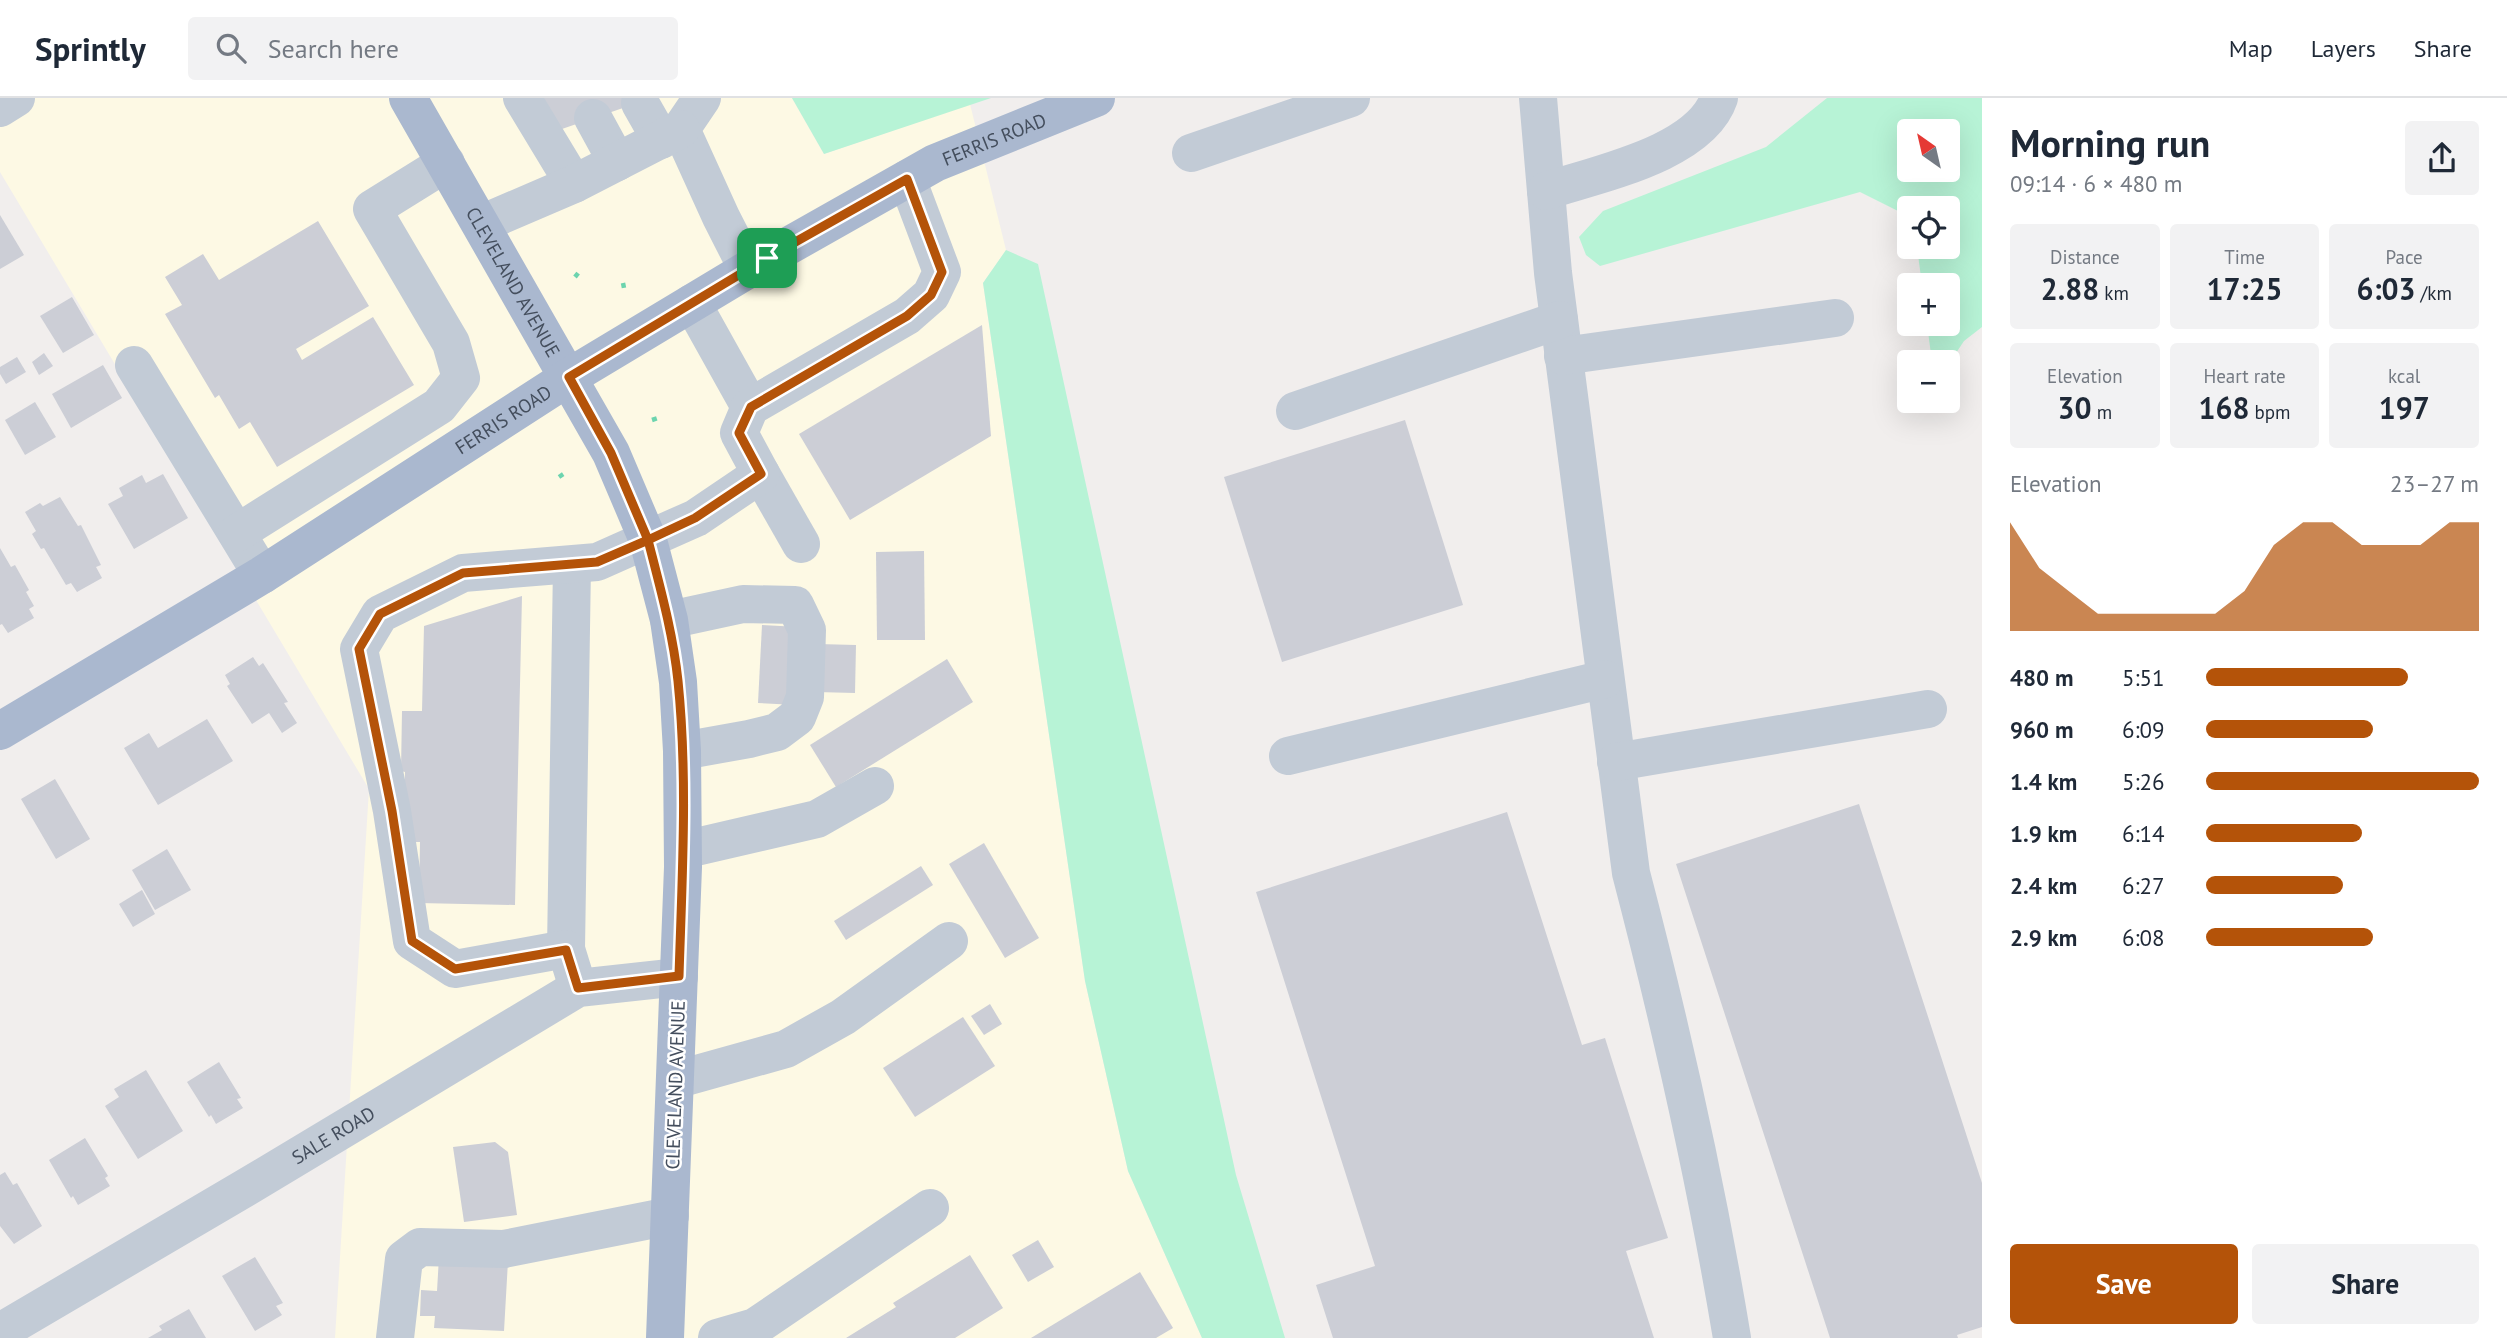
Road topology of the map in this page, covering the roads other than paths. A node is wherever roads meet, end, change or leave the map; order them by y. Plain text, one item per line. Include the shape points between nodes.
1 (16, 98) edge
2 (408, 98) edge
3 (522, 98) edge
4 (702, 98) edge
5 (1096, 98) edge
6 (1538, 98) edge
7 (1719, 98) edge
8 (1346, 99) edge
9 (640, 103) dead end
10 (0, 108) edge
11 (593, 118) dead end
12 (671, 134) junction
13 (1191, 153) dead end
14 (617, 162) junction
15 (446, 163) junction
16 (907, 179) junction
17 (574, 184) junction
18 (1546, 191) junction
19 (481, 224) junction
20 (748, 270) junction
21 (692, 303) junction
22 (1835, 318) dead end
23 (1561, 338) junction
24 (134, 365) dead end
25 (569, 377) junction
26 (751, 407) junction
27 (1295, 411) dead end
28 (761, 474) junction
29 (237, 533) junction
30 (648, 540) junction
31 (801, 544) dead end
32 (572, 565) junction
33 (262, 575) junction
34 (669, 620) junction
35 (1605, 679) junction
36 (1928, 709) dead end
37 (0, 731) edge
38 (682, 751) junction
39 (1288, 756) dead end
40 (1616, 762) junction
41 (875, 786) dead end
42 (683, 850) junction
43 (949, 942) dead end
44 (566, 950) junction
45 (679, 976) junction
46 (578, 988) junction
47 (675, 1080) junction
48 (930, 1208) dead end
49 (670, 1216) junction
50 (0, 1332) edge
51 (395, 1338) edge
52 (665, 1338) edge
53 (717, 1338) edge
54 (1732, 1338) edge

1 - 10 street
2 - 15 main road, CLEVELAND AVENUE
3 - 17 street
4 - 12 street
5 - 16 main road, FERRIS ROAD via 935,163
6 - 18 street
7 - 18 street via 1715,111 1686,139 1646,159
8 - 13 street
9 - 12 street
11 - 14 street
12 - 14 street
12 - 20 street
14 - 17 street
15 - 19 main road, CLEVELAND AVENUE
15 - 29 street via 372,209 451,343 461,378 439,406
16 - 20 main road, FERRIS ROAD
16 - 26 street via 942,272 931,295 907,316
17 - 19 street
18 - 23 street
19 - 25 main road, CLEVELAND AVENUE
20 - 21 main road, FERRIS ROAD
21 - 25 main road, FERRIS ROAD
21 - 26 street
22 - 23 street
23 - 27 street
23 - 35 street
24 - 29 street
25 - 30 main road, CLEVELAND AVENUE via 611,453
25 - 33 main road, FERRIS ROAD
26 - 28 street via 739,433
28 - 30 street via 695,518
28 - 31 street
29 - 33 street
30 - 32 street via 597,562
30 - 34 main road, CLEVELAND AVENUE
32 - 44 street
32 - 44 street via 463,573 380,614 359,649 392,811 412,941 455,969
33 - 37 main road, FERRIS ROAD
34 - 38 main road, CLEVELAND AVENUE
34 - 38 street via 743,604 795,605 807,629 805,697 797,717 777,732
35 - 39 street
35 - 40 street
36 - 40 street
38 - 42 main road, CLEVELAND AVENUE
40 - 54 street via 1631,873 1711,1215
41 - 42 street via 817,819
42 - 45 main road, CLEVELAND AVENUE
43 - 47 street via 843,1017 786,1049
44 - 46 street
45 - 46 street, SALE ROAD
45 - 47 main road, CLEVELAND AVENUE
46 - 50 street, SALE ROAD
47 - 49 main road, CLEVELAND AVENUE
48 - 53 street via 755,1327
49 - 51 street via 504,1249 420,1247 404,1259
49 - 52 main road, CLEVELAND AVENUE

